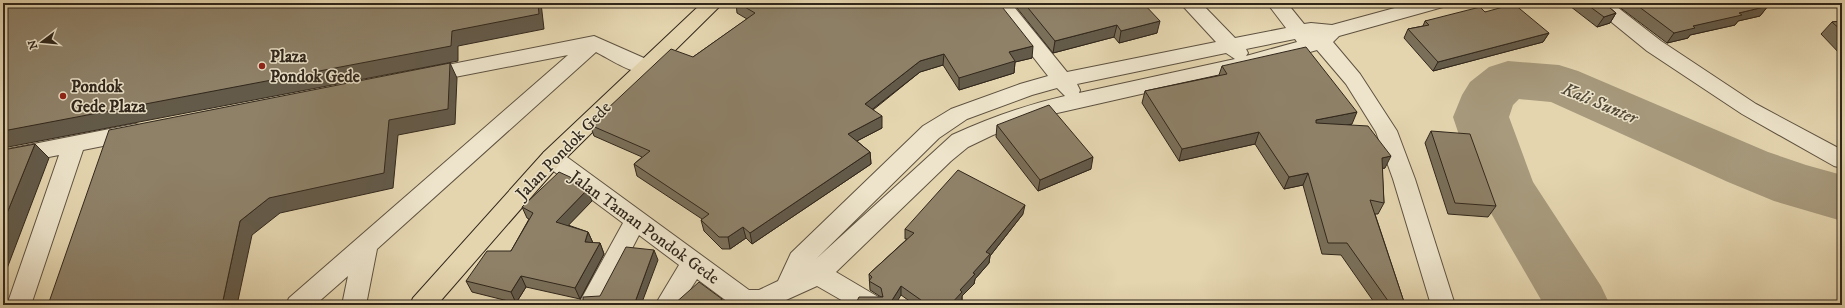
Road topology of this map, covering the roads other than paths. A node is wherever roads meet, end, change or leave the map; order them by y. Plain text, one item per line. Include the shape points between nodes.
1 (713, 3) edge
2 (1001, 3) edge
3 (1190, 3) edge
4 (1277, 3) edge
5 (1436, 3) edge
6 (1600, 3) edge
7 (1315, 36) junction
8 (594, 43) junction
9 (1231, 45) junction
10 (1247, 63) junction
11 (1138, 64) junction
12 (646, 67) junction
13 (406, 79) edge
14 (1062, 80) junction
15 (1149, 86) junction
16 (1027, 89) junction
17 (1077, 100) junction
18 (1040, 109) junction
19 (151, 129) edge
20 (74, 144) junction
21 (3, 158) edge
22 (552, 158) junction
23 (1842, 160) edge
24 (636, 220) junction
25 (366, 245) junction
26 (694, 263) junction
27 (809, 267) junction
28 (752, 302) edge
29 (18, 305) edge
30 (298, 305) edge
31 (354, 305) edge
32 (422, 305) edge
33 (590, 305) edge
34 (667, 305) edge
35 (871, 305) edge
36 (1443, 305) edge

1 - 12 main road, Jalan Pondok Gede
2 - 14 street
3 - 9 street
4 - 7 street
5 - 7 street
6 - 23 street via 1654,46 1749,109
7 - 9 street
7 - 10 street
7 - 36 street via 1353,79 1386,131 1404,179
8 - 12 street
8 - 13 street
8 - 25 street
9 - 10 street
9 - 11 street
10 - 15 street
11 - 14 street
11 - 15 street
12 - 22 main road, Jalan Pondok Gede
14 - 16 street
14 - 17 street
15 - 17 street
16 - 18 street
16 - 27 street via 959,114 931,132
17 - 18 street
18 - 27 street via 960,141
19 - 20 street
20 - 21 street
20 - 29 street
22 - 24 street, Jalan Taman Pondok Gede
22 - 32 main road, Jalan Pondok Gede
24 - 26 street, Jalan Taman Pondok Gede
24 - 33 street
25 - 30 street
25 - 31 street
26 - 28 street, Jalan Taman Pondok Gede
26 - 34 street
27 - 28 street via 787,287
27 - 35 street

